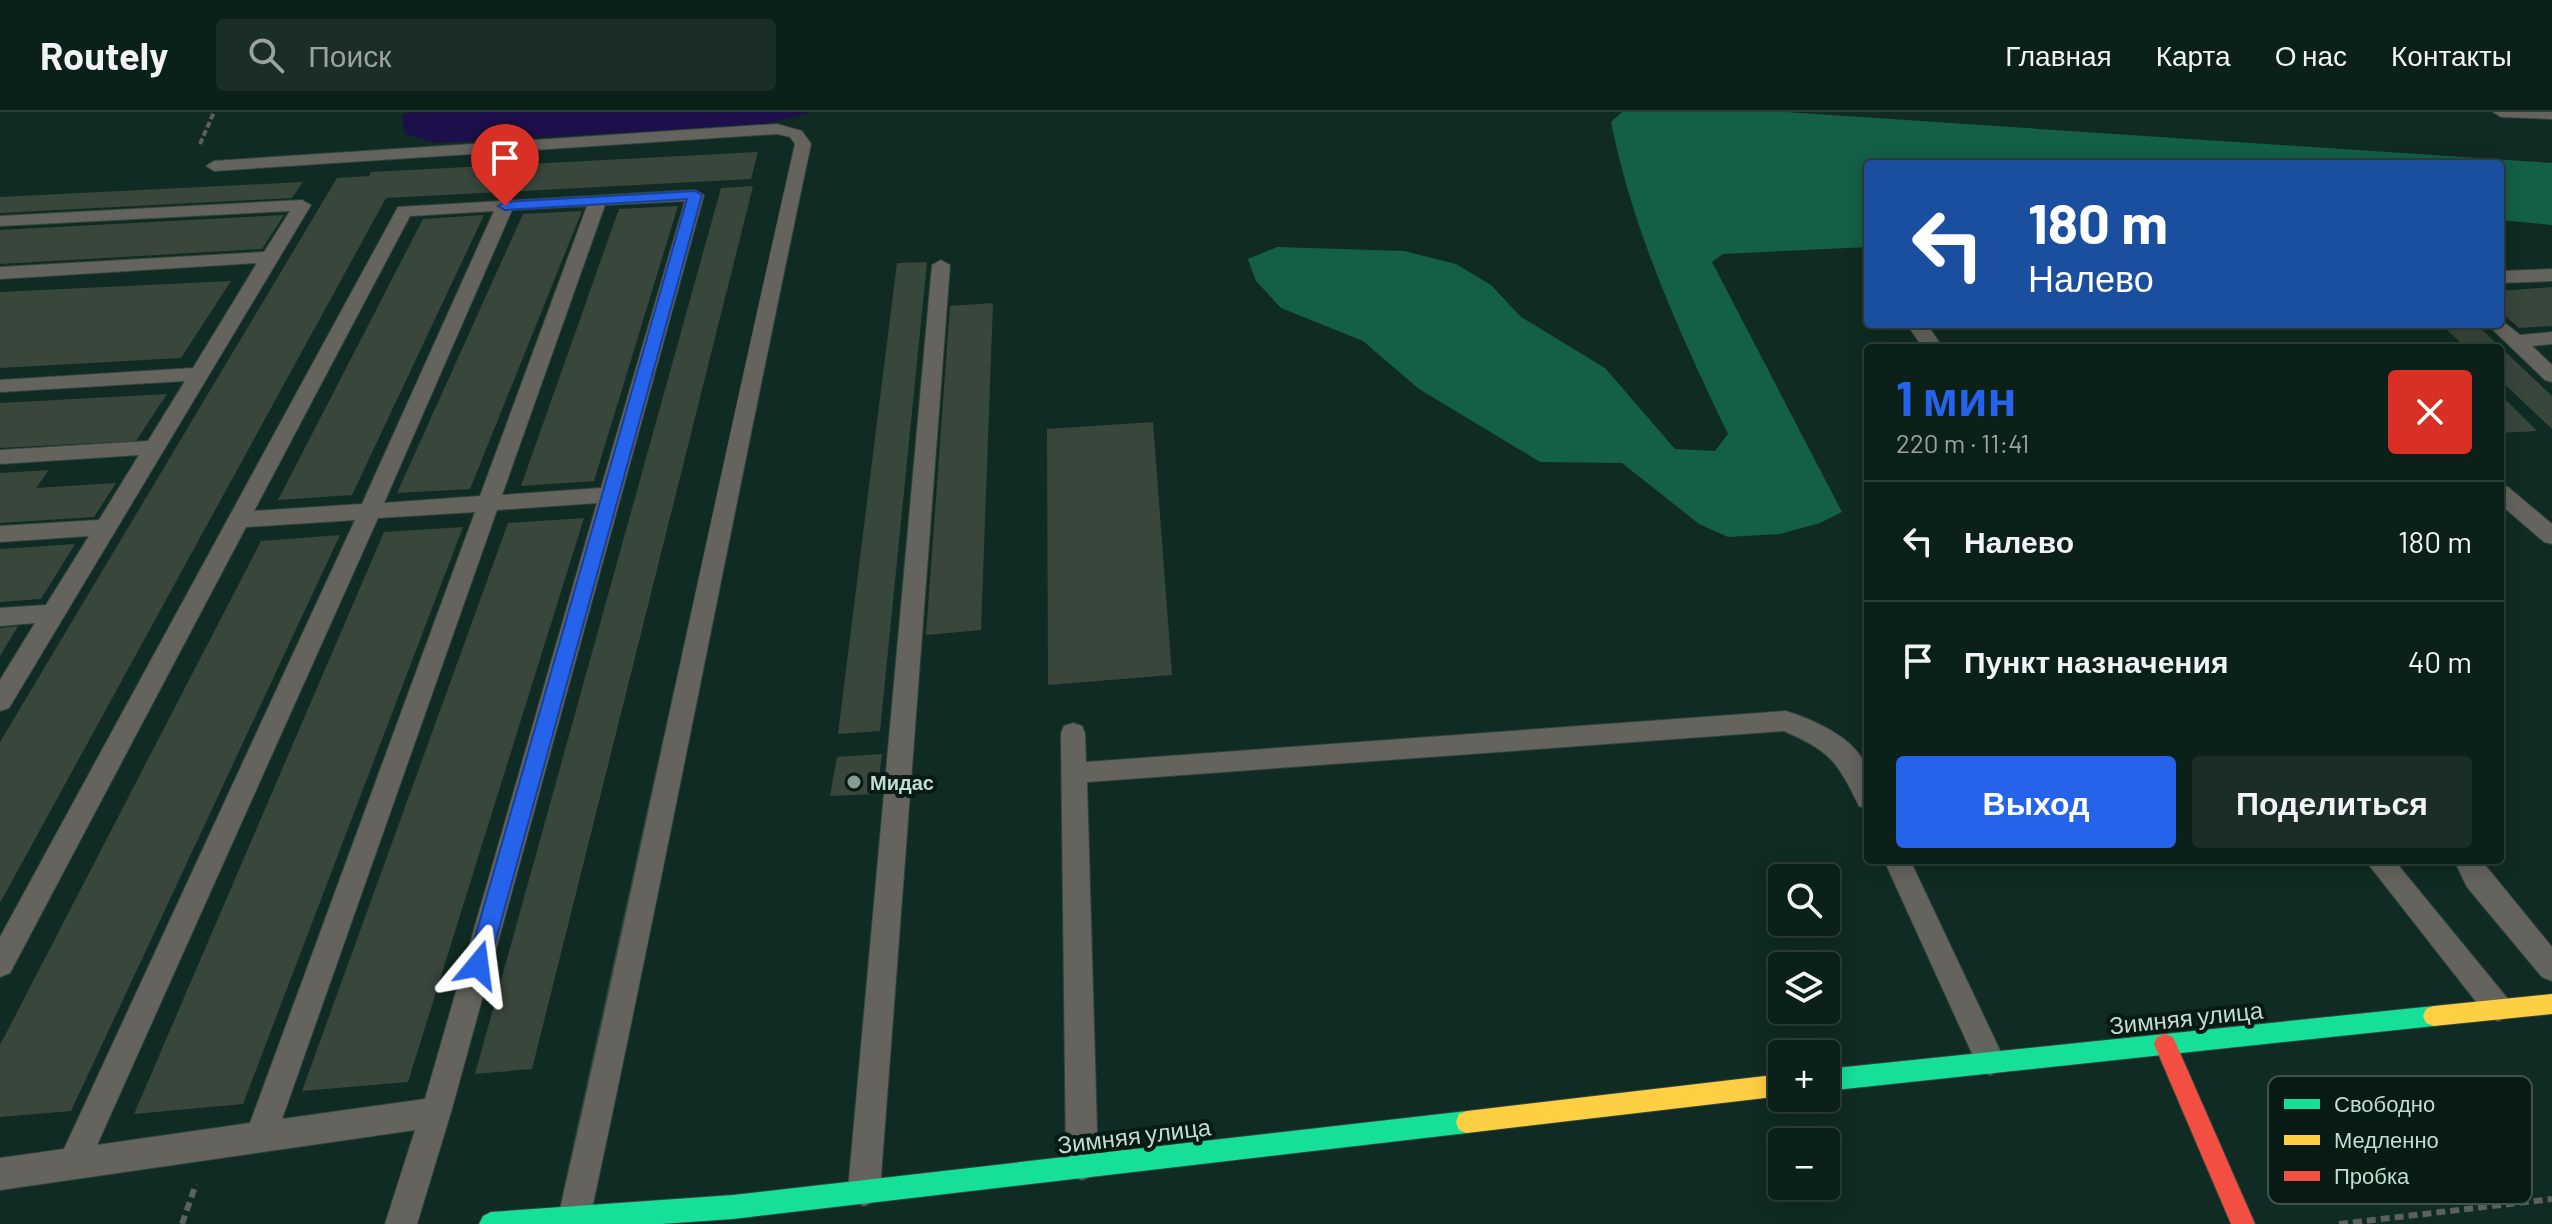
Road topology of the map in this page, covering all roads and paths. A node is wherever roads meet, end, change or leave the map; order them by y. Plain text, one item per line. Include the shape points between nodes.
1 (2501, 112) edge
2 (2552, 114) edge
3 (214, 166) dead end
4 (598, 200) junction
5 (505, 206) junction
6 (0, 221) edge
7 (270, 257) junction
8 (941, 265) dead end
9 (0, 273) edge
10 (2552, 275) edge
11 (2504, 277) edge
12 (2502, 328) edge
13 (2552, 338) edge
14 (2516, 341) junction
15 (199, 374) junction
16 (2552, 376) edge
17 (0, 386) edge
18 (155, 447) junction
19 (0, 457) edge
20 (611, 495) junction
21 (2504, 495) edge
22 (488, 503) junction
23 (370, 511) junction
24 (239, 520) junction
25 (106, 527) junction
26 (0, 534) edge
27 (2552, 536) edge
28 (54, 613) junction
29 (0, 617) edge
30 (0, 701) edge
31 (1073, 733) dead end
32 (1074, 773) junction
33 (1864, 790) edge
34 (1899, 864) edge
35 (2381, 864) edge
36 (2469, 864) edge
37 (0, 964) edge
38 (2552, 968) edge
39 (2552, 1004) edge
40 (2498, 1008) junction
41 (2165, 1044) junction
42 (1990, 1061) junction
43 (1840, 1078) edge
44 (1768, 1087) edge
45 (436, 1112) junction
46 (260, 1137) junction
47 (73, 1164) junction
48 (1082, 1165) junction
49 (0, 1174) edge
50 (864, 1190) junction
51 (2552, 1199) edge
52 (2532, 1201) edge
53 (2509, 1204) edge
54 (574, 1218) junction
55 (401, 1224) edge
56 (491, 1224) edge
57 (2243, 1224) edge
58 (2339, 1224) edge

1 - 2 lane
3 - 54 lane via 777,129 796,134 803,144
4 - 5 lane
4 - 20 lane via 695,195
4 - 22 lane
5 - 23 lane
5 - 24 lane via 404,211
6 - 7 lane via 302,205
7 - 9 lane
7 - 15 lane
8 - 50 lane
10 - 11 lane
12 - 14 lane
13 - 14 lane
14 - 16 lane
15 - 17 lane
15 - 18 lane
18 - 19 lane
18 - 25 lane
20 - 22 lane
20 - 45 lane
21 - 27 lane
22 - 23 lane
22 - 46 lane
23 - 24 lane
23 - 47 lane
24 - 37 lane
25 - 26 lane
25 - 28 lane
28 - 29 lane
28 - 30 lane
31 - 32 lane
32 - 33 lane via 1786,721 1817,735 1850,760
32 - 48 lane
34 - 42 lane
35 - 40 lane
36 - 38 lane
39 - 40 street, Зимняя улица
40 - 41 street, Зимняя улица
41 - 42 street, Зимняя улица
41 - 57 street
42 - 43 street, Зимняя улица
44 - 48 street, Зимняя улица
45 - 46 lane
45 - 55 lane
46 - 47 lane
47 - 49 lane
48 - 50 street, Зимняя улица
50 - 54 street, Зимняя улица via 733,1207
51 - 52 path
53 - 58 path
54 - 56 street, Зимняя улица

